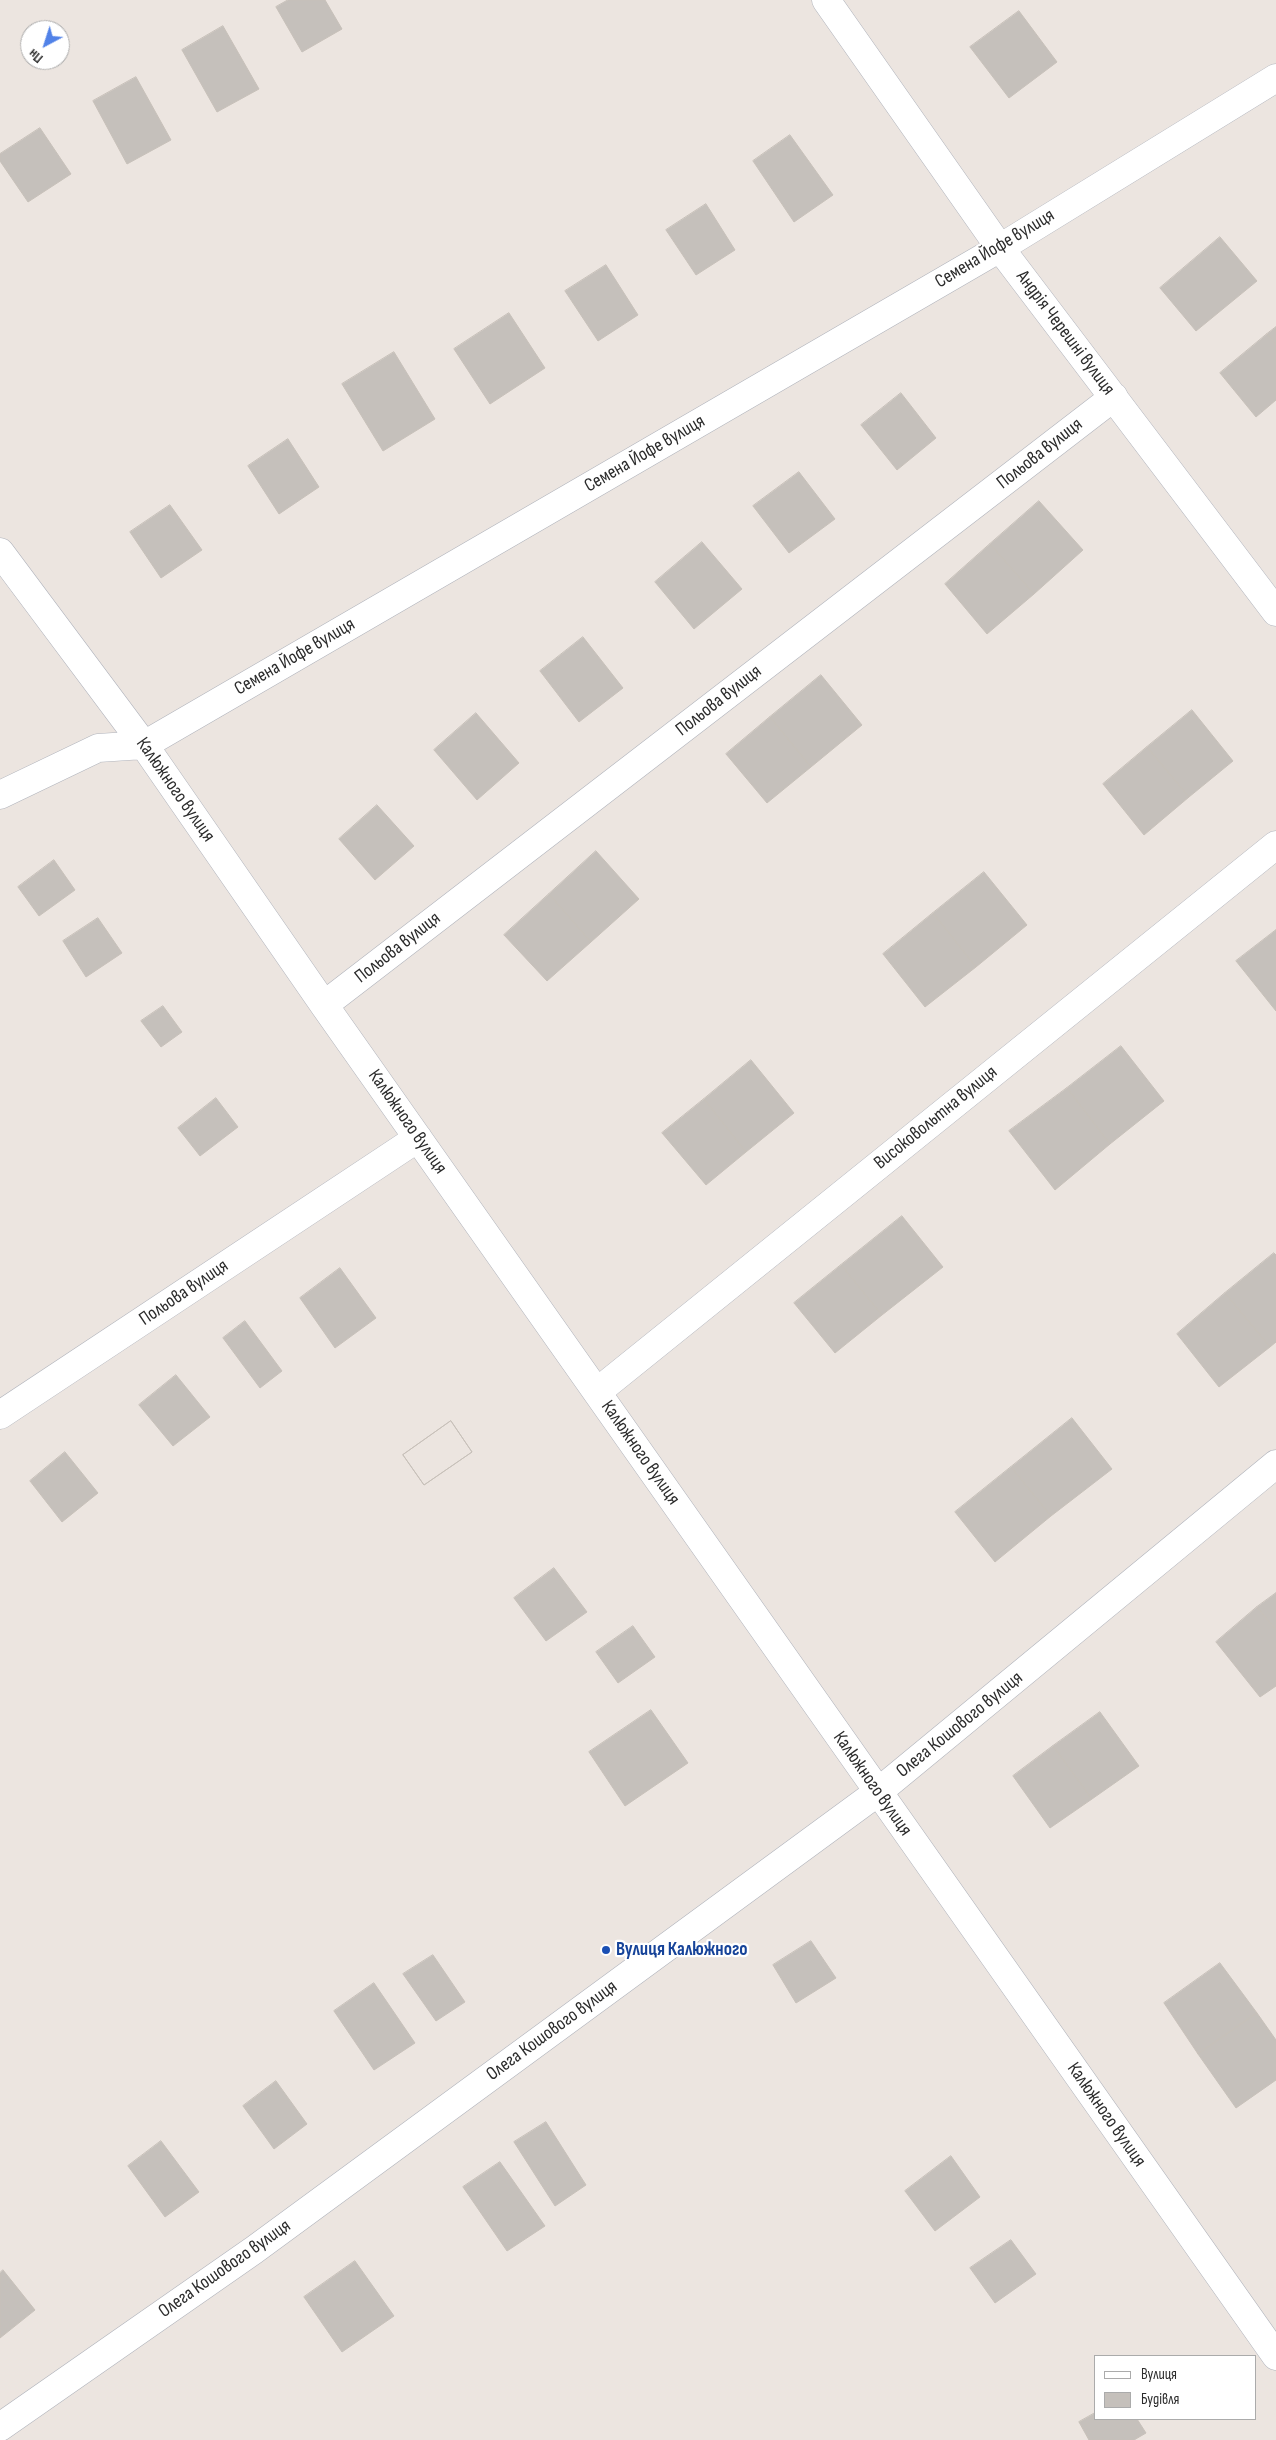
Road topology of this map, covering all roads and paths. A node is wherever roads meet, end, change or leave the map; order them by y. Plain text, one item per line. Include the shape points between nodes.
1 (826, 0) edge
2 (1276, 78) edge
3 (1000, 248) junction
4 (1114, 397) junction
5 (0, 552) edge
6 (1276, 612) edge
7 (144, 745) junction
8 (0, 795) edge
9 (1276, 845) edge
10 (324, 1005) junction
11 (418, 1138) junction
12 (597, 1392) junction
13 (0, 1415) edge
14 (1276, 1464) edge
15 (878, 1792) junction
16 (1276, 2356) edge
17 (0, 2427) edge

1 - 3 street, Андрія Черешні вулиця
2 - 3 street, Семена Йофе вулиця
3 - 4 street, Андрія Черешні вулиця
3 - 7 street, Семена Йофе вулиця
4 - 6 street, Андрія Черешні вулиця
4 - 10 street, Польова вулиця
5 - 7 street, Калюжного вулиця
7 - 8 street, Семена Йофе вулиця via 98,748
7 - 10 street, Калюжного вулиця
9 - 12 street, Високовольтна вулиця
10 - 11 street, Калюжного вулиця
11 - 12 street, Калюжного вулиця
11 - 13 street, Польова вулиця
12 - 15 street, Калюжного вулиця
14 - 15 street, Олега Кошового вулиця
15 - 16 street, Калюжного вулиця
15 - 17 street, Олега Кошового вулиця via 254,2250

